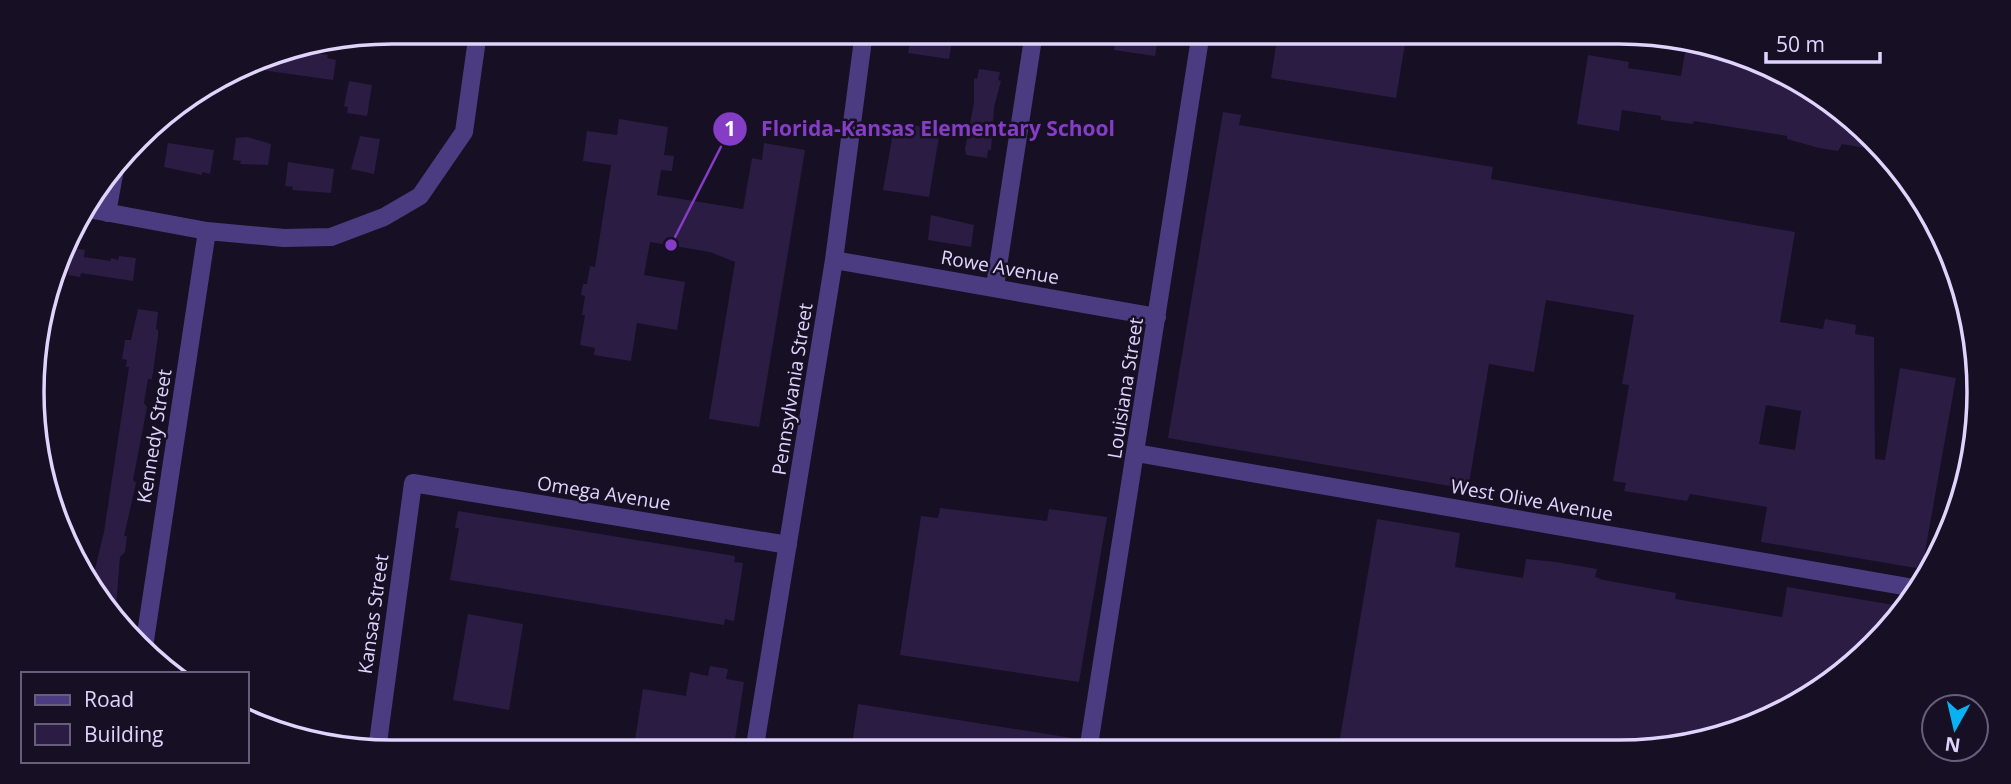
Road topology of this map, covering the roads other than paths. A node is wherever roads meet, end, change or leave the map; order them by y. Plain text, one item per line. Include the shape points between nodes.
1 (476, 44) edge
2 (861, 44) edge
3 (1032, 44) edge
4 (1200, 44) edge
5 (112, 185) edge
6 (95, 210) edge
7 (107, 213) junction
8 (207, 231) junction
9 (834, 260) junction
10 (995, 286) junction
11 (1157, 317) junction
12 (1136, 453) junction
13 (413, 483) joint
14 (788, 545) junction
15 (1908, 587) edge
16 (145, 637) edge
17 (377, 740) edge
18 (756, 740) edge
19 (1090, 740) edge

1 - 8 street via 464,132 420,196 384,217 331,237
2 - 9 street, Pennsylvania Street
3 - 10 street
4 - 11 street, Louisiana Street
5 - 7 street
6 - 7 street
7 - 8 street
8 - 16 street, Kennedy Street
9 - 10 street, Rowe Avenue
9 - 14 street, Pennsylvania Street
10 - 11 street, Rowe Avenue
11 - 12 street, Louisiana Street
12 - 15 street, West Olive Avenue
12 - 19 street, Louisiana Street
13 - 14 street, Omega Avenue
13 - 17 street, Kansas Street
14 - 18 street, Pennsylvania Street

